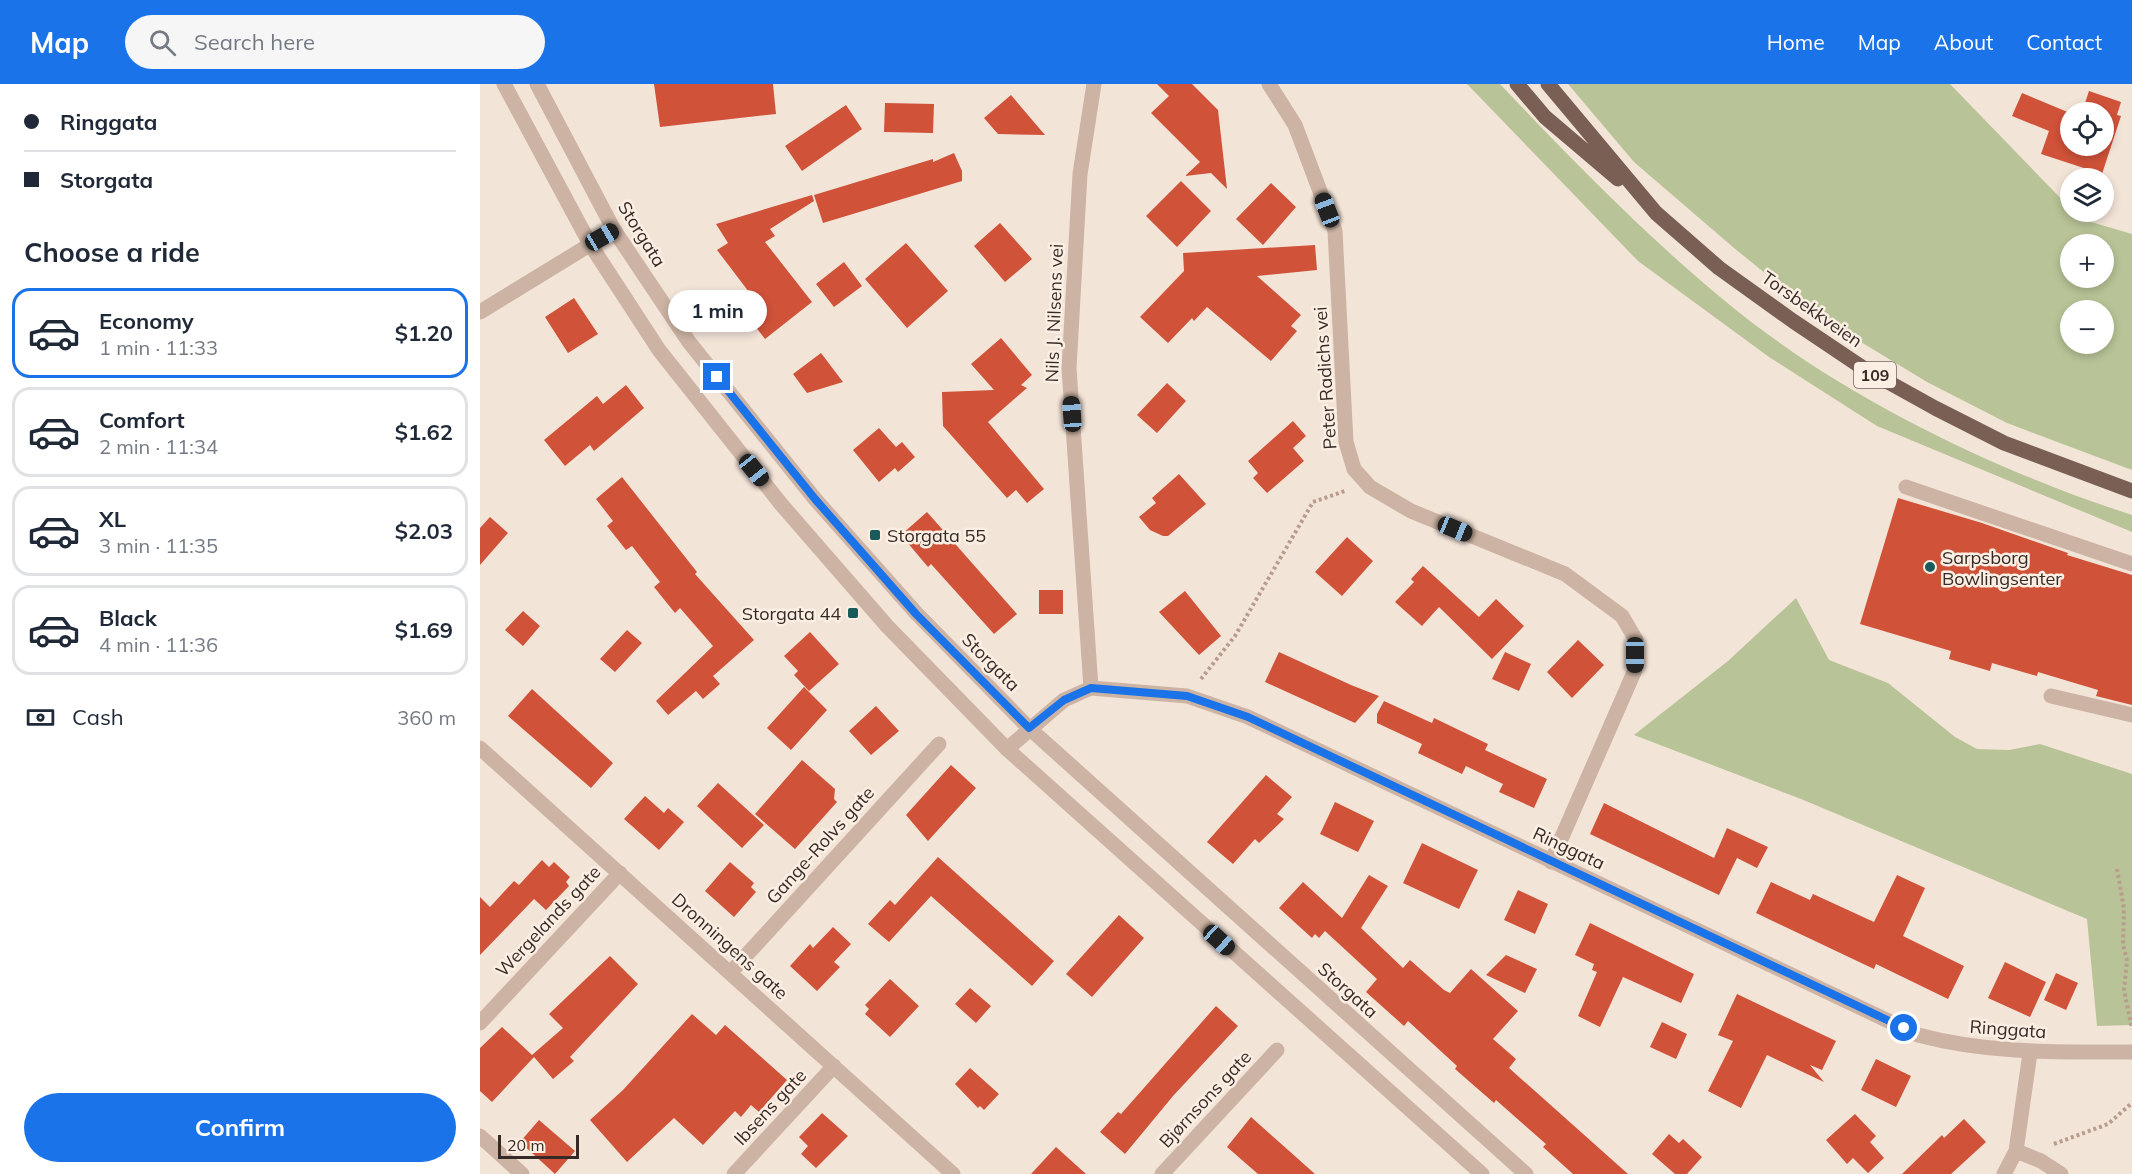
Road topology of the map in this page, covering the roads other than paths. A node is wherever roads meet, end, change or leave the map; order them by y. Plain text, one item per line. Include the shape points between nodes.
1 (504, 84) edge
2 (537, 84) edge
3 (1094, 84) edge
4 (1269, 84) edge
5 (1517, 84) edge
6 (1548, 84) edge
7 (1650, 206) junction
8 (614, 230) junction
9 (590, 244) junction
10 (480, 312) edge
11 (1906, 487) dead end
12 (2132, 492) edge
13 (2132, 564) edge
14 (1091, 688) junction
15 (2051, 696) dead end
16 (2132, 716) edge
17 (1029, 728) junction
18 (939, 744) dead end
19 (480, 748) edge
20 (1007, 749) junction
21 (1551, 862) junction
22 (620, 873) junction
23 (731, 972) junction
24 (480, 1023) edge
25 (1277, 1050) dead end
26 (2132, 1052) edge
27 (2031, 1053) junction
28 (834, 1066) junction
29 (480, 1136) edge
30 (2016, 1151) junction
31 (522, 1174) edge
32 (734, 1174) edge
33 (953, 1174) edge
34 (1162, 1174) edge
35 (1482, 1174) edge
36 (1526, 1174) edge
37 (2004, 1174) edge
38 (2061, 1174) edge

1 - 9 street
2 - 8 street, Storgata
3 - 14 street, Nils J. Nilsens vei via 1080,174 1069,368
4 - 21 street, Peter Radichs vei via 1295,125 1335,231 1346,442 1354,469 1370,488 1411,511 1565,574 1622,616 1636,640 1635,670
5 - 7 main road, Torsbekkveien / 109 via 1545,117
6 - 7 main road, Torsbekkveien / 109
7 - 12 main road, Torsbekkveien / 109 via 1719,268 1863,368 2004,443
8 - 9 street
8 - 17 street, Storgata via 689,342 815,499 916,614
9 - 10 street
9 - 20 street via 659,350 781,504 887,626
11 - 13 street
14 - 17 street, Ringgata via 1064,700
14 - 21 street, Ringgata via 1187,696 1248,717
15 - 16 street
17 - 20 street, Ringgata
17 - 36 street, Storgata
18 - 23 street, Gange-Rolvs gate
19 - 22 street, Dronningens gate
20 - 35 street
21 - 27 street, Ringgata via 1918,1035 1953,1044
22 - 23 street, Dronningens gate
22 - 24 street, Wergelands gate
23 - 28 street, Dronningens gate
25 - 34 street, Bjørnsons gate
26 - 27 street, Ringgata
27 - 30 street
28 - 32 street, Ibsens gate
28 - 33 street, Dronningens gate
29 - 31 street
30 - 37 street
30 - 38 street

